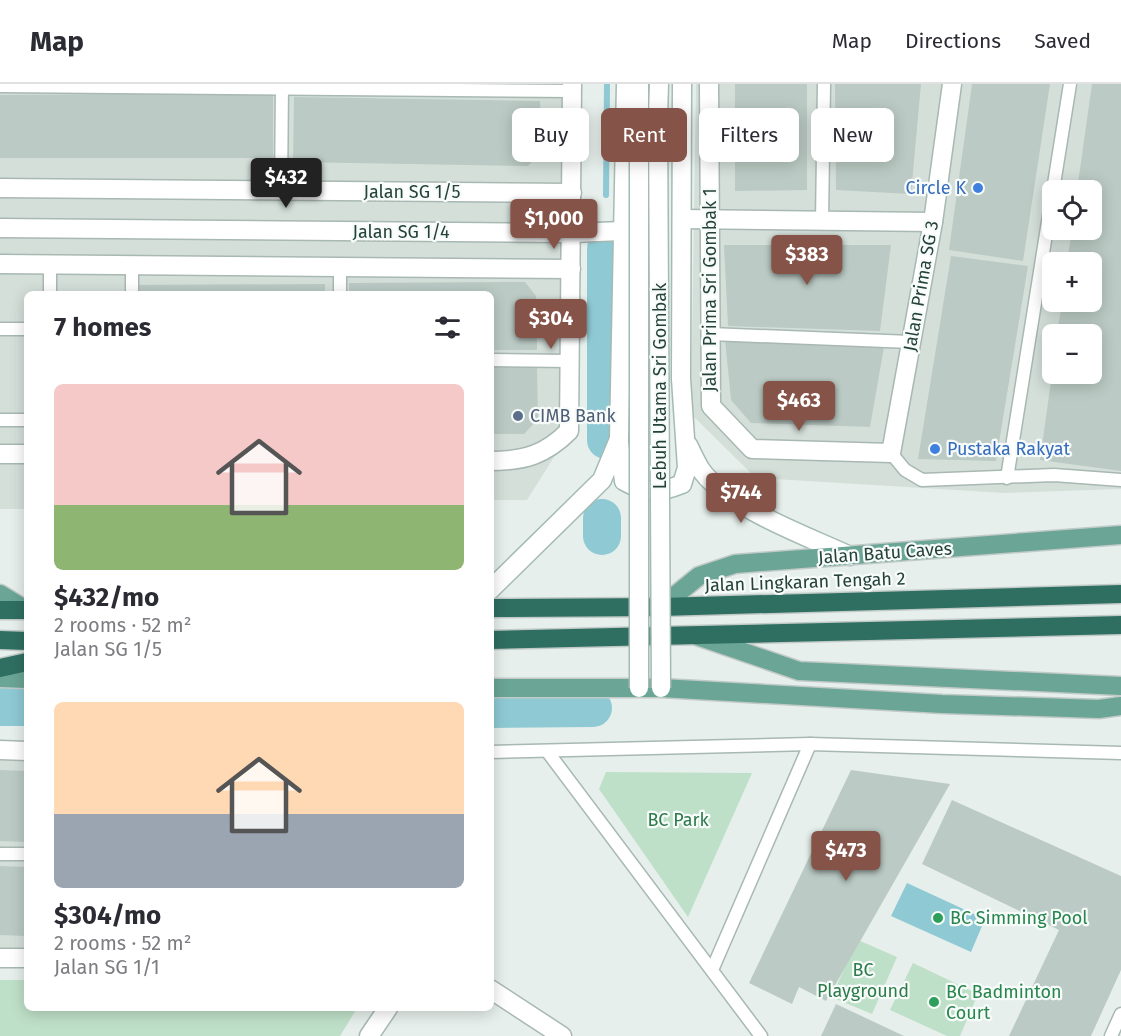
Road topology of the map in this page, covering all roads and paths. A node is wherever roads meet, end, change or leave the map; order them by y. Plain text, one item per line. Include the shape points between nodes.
1 (626, 84) edge
2 (639, 84) edge
3 (659, 84) edge
4 (682, 84) edge
5 (709, 84) edge
6 (824, 84) edge
7 (952, 84) edge
8 (1070, 84) edge
9 (0, 86) edge
10 (282, 86) edge
11 (572, 87) edge
12 (0, 188) edge
13 (281, 191) junction
14 (572, 193) junction
15 (683, 219) junction
16 (710, 220) junction
17 (822, 221) junction
18 (933, 222) junction
19 (0, 228) edge
20 (622, 231) junction
21 (572, 233) junction
22 (0, 264) edge
23 (50, 265) junction
24 (132, 265) junction
25 (340, 267) junction
26 (571, 269) junction
27 (50, 291) edge
28 (132, 291) edge
29 (340, 291) edge
30 (0, 329) edge
31 (24, 329) edge
32 (710, 334) junction
33 (911, 342) junction
34 (494, 360) edge
35 (569, 361) junction
36 (0, 420) edge
37 (24, 420) edge
38 (683, 435) junction
39 (619, 439) junction
40 (891, 453) junction
41 (0, 454) edge
42 (24, 454) edge
43 (494, 461) edge
44 (1007, 478) junction
45 (1121, 480) edge
46 (1121, 535) edge
47 (849, 556) junction
48 (494, 586) edge
49 (0, 594) edge
50 (1121, 594) edge
51 (661, 607) junction
52 (24, 608) edge
53 (494, 608) edge
54 (0, 610) edge
55 (24, 610) edge
56 (1121, 625) edge
57 (695, 636) junction
58 (0, 640) edge
59 (24, 640) edge
60 (494, 640) edge
61 (24, 663) edge
62 (0, 668) edge
63 (0, 678) edge
64 (24, 680) edge
65 (1121, 686) edge
66 (494, 688) edge
67 (639, 688) junction
68 (662, 688) junction
69 (1121, 706) edge
70 (810, 744) junction
71 (0, 750) edge
72 (547, 750) junction
73 (24, 751) edge
74 (494, 752) edge
75 (1121, 753) edge
76 (0, 854) edge
77 (24, 854) edge
78 (0, 958) edge
79 (24, 958) edge
80 (712, 970) junction
81 (494, 992) edge
82 (386, 1011) edge
83 (1121, 1014) edge
84 (369, 1036) edge
85 (562, 1036) edge
86 (760, 1036) edge
87 (1111, 1036) edge

1 - 20 street
2 - 67 street, Lebuh Utama Sri Gombak, bridge
3 - 68 street, Lebuh Utama Sri Gombak, bridge
4 - 15 street, Lebuh Utama Sri Gombak
5 - 16 street, Jalan Prima Sri Gombak 1
6 - 17 lane
7 - 18 street, Jalan Prima SG 3
8 - 44 lane
9 - 10 lane
10 - 11 lane
10 - 13 lane
11 - 14 street
12 - 13 street, Jalan SG 1/5
13 - 14 street, Jalan SG 1/5
14 - 21 street
15 - 16 street
15 - 38 street, Lebuh Utama Sri Gombak
16 - 17 street
16 - 32 street, Jalan Prima Sri Gombak 1
17 - 18 street
18 - 33 street, Jalan Prima SG 3
19 - 21 street, Jalan SG 1/4
20 - 21 street, Jalan SG 1/4
20 - 39 street
21 - 26 street
22 - 23 street, Jalan SG 1/4
23 - 24 street, Jalan SG 1/4
23 - 27 lane
24 - 25 street, Jalan SG 1/4
24 - 28 lane
25 - 26 street, Jalan SG 1/4
25 - 29 lane
26 - 35 street
30 - 31 lane
32 - 33 lane
32 - 40 street, Jalan Prima Sri Gombak 1 via 711,406 752,449
33 - 40 street, Jalan Prima SG 3
34 - 35 lane
35 - 43 street via 569,431 555,446 532,458
36 - 37 lane
38 - 39 street via 687,468 682,484 663,491 641,491 624,481
38 - 47 street, Lebuh Utama Sri Gombak via 702,471 718,486 763,516
39 - 48 street via 602,480
40 - 44 lane via 905,470 922,480
41 - 42 street
44 - 45 lane via 1054,475
46 - 47 main road, Jalan Batu Caves
47 - 51 main road, Jalan Batu Caves via 735,564 699,576
49 - 52 main road
50 - 51 highway, Jalan Lingkaran Tengah 2
51 - 53 highway, Jalan Lingkaran Tengah 2
54 - 55 highway
56 - 57 highway
57 - 60 highway
57 - 65 main road via 799,671
58 - 59 highway
61 - 62 highway
63 - 64 main road
66 - 67 main road
67 - 68 main road
68 - 69 main road via 942,704 1099,709
70 - 72 lane
70 - 75 lane
70 - 80 lane
71 - 73 street
72 - 74 lane
72 - 80 lane
76 - 77 lane
78 - 79 street
80 - 86 lane
81 - 85 street
82 - 84 street
83 - 87 lane

